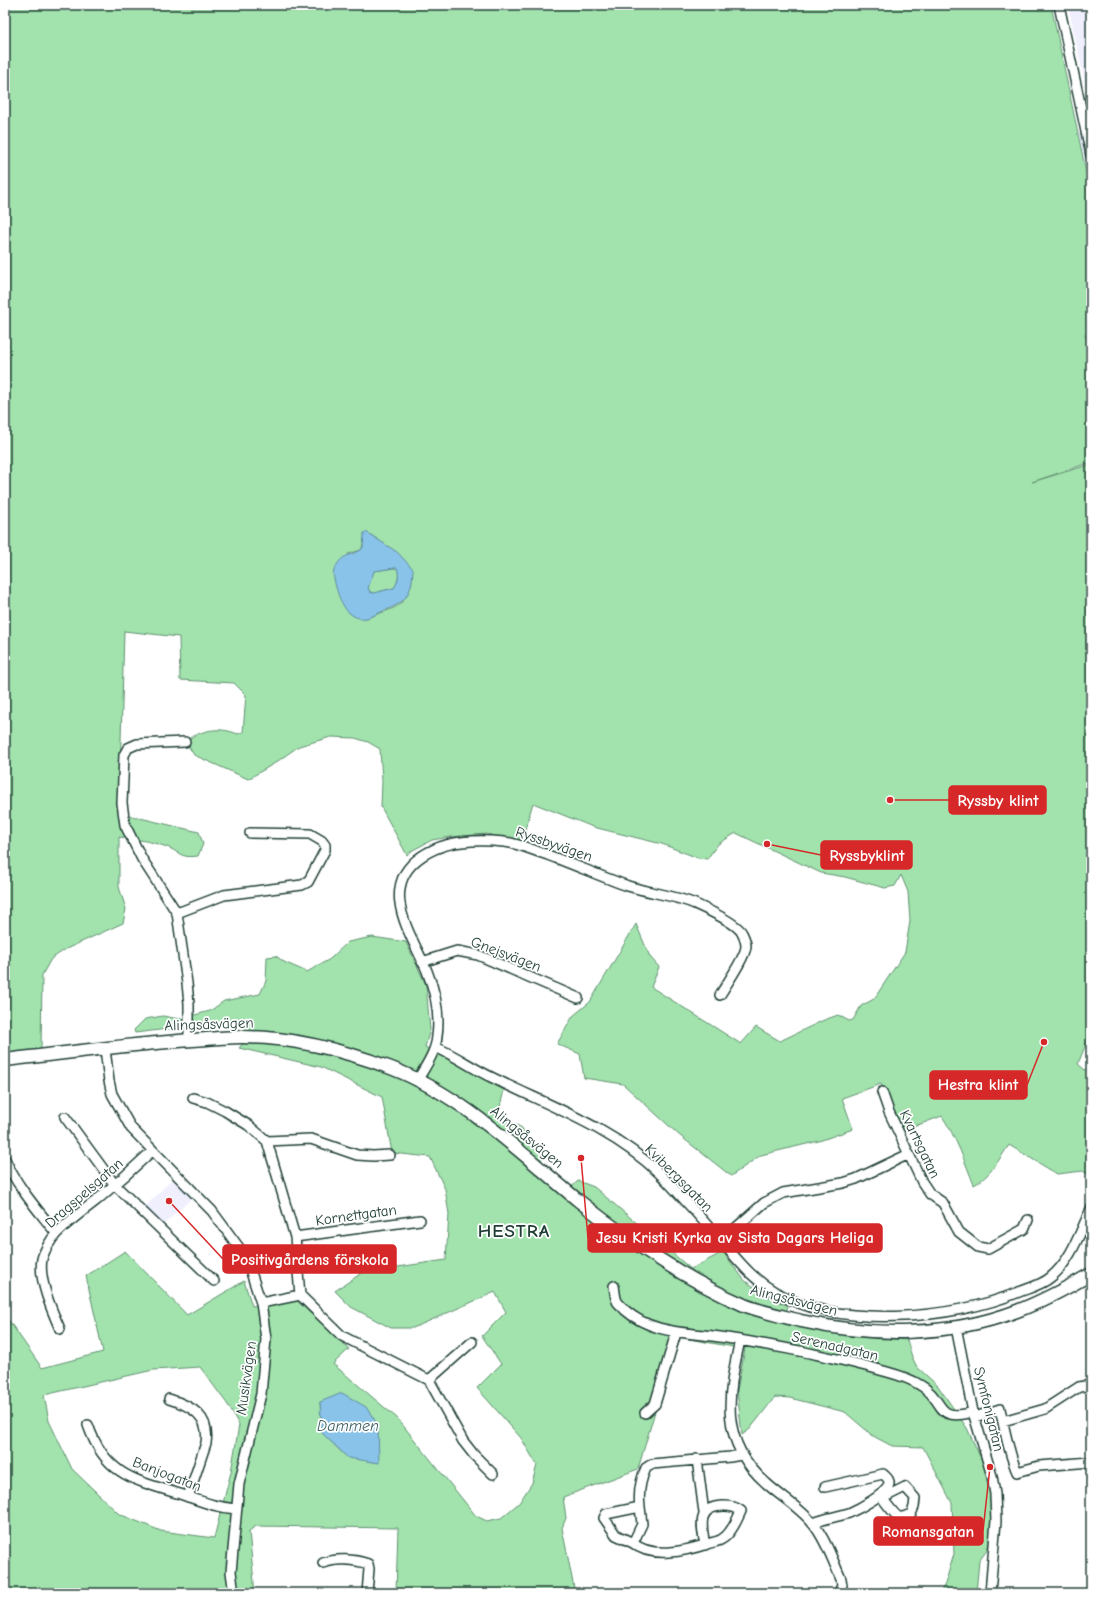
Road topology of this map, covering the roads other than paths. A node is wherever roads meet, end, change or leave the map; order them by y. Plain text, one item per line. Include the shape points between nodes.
1 (1059, 5) edge
2 (1091, 155) edge
3 (185, 742) dead end
4 (250, 833) dead end
5 (177, 913) junction
6 (422, 962) junction
7 (720, 995) dead end
8 (578, 998) dead end
9 (189, 1040) junction
10 (435, 1047) junction
11 (105, 1049) junction
12 (5, 1060) edge
13 (417, 1081) junction
14 (882, 1092) dead end
15 (193, 1098) dead end
16 (65, 1117) dead end
17 (267, 1141) junction
18 (152, 1151) junction
19 (909, 1154) junction
20 (390, 1155) dead end
21 (5, 1159) edge
22 (115, 1185) junction
23 (1091, 1209) edge
24 (420, 1220) dead end
25 (1028, 1220) dead end
26 (56, 1233) junction
27 (295, 1237) junction
28 (721, 1241) junction
29 (1091, 1274) edge
30 (214, 1281) dead end
31 (614, 1286) dead end
32 (300, 1295) junction
33 (261, 1303) junction
34 (956, 1327) junction
35 (60, 1329) dead end
36 (676, 1333) junction
37 (740, 1340) junction
38 (472, 1342) dead end
39 (429, 1380) junction
40 (1091, 1385) edge
41 (169, 1399) dead end
42 (645, 1414) dead end
43 (974, 1414) junction
44 (1003, 1420) junction
45 (88, 1425) dead end
46 (741, 1455) junction
47 (697, 1459) junction
48 (1091, 1462) edge
49 (493, 1474) dead end
50 (825, 1487) dead end
51 (188, 1497) junction
52 (640, 1507) junction
53 (236, 1509) junction
54 (704, 1513) junction
55 (813, 1523) junction
56 (633, 1543) junction
57 (705, 1545) junction
58 (323, 1564) dead end
59 (234, 1593) edge
60 (367, 1593) edge
61 (839, 1593) edge
62 (990, 1593) edge

1 - 2 street
3 - 5 street via 136,744 128,748 124,755 122,803 125,825 142,859
4 - 5 street via 310,834 322,841 326,850 308,882 302,885 224,895
5 - 9 street via 189,1004
6 - 7 street, Ryssbyvägen via 402,915 399,894 410,866 434,849 448,844 489,840 506,842 627,886 681,899 711,912 739,929 746,945 744,954
6 - 8 street, Gnejsvägen via 457,951 478,955
6 - 10 street, Ryssbyvägen via 432,985 435,1001 438,1036
9 - 11 main road, Alingsåsvägen
9 - 13 main road, Alingsåsvägen via 241,1037 301,1043 393,1069
10 - 13 street, Ryssbyvägen
10 - 28 street, Kvibergsgatan via 490,1077 579,1117 630,1149 658,1172
11 - 12 main road, Alingsåsvägen
11 - 18 street, Musikvägen via 112,1094 130,1128
13 - 34 main road, Alingsåsvägen via 480,1119 634,1242 667,1264 747,1306 824,1326 870,1331 924,1331
14 - 19 street, Kvartsgatan
15 - 17 street via 225,1111
16 - 22 street
17 - 20 street via 311,1139 357,1155
17 - 27 street
18 - 22 street, Dragspelsgatan
18 - 33 street, Musikvägen via 212,1211 246,1257
19 - 25 street, Kvartsgatan via 930,1194 943,1203 959,1232 978,1247 988,1249 1024,1229
19 - 28 street via 856,1179 783,1193 764,1203
21 - 26 street via 21,1188
22 - 26 street, Dragspelsgatan
22 - 30 street
23 - 28 street, Kvibergsgatan via 1067,1258 1050,1278 999,1300 934,1313 862,1315 815,1308 786,1298 762,1283 748,1272
24 - 27 street, Kornettgatan
26 - 35 street, Dragspelsgatan via 42,1258 41,1268
27 - 32 street
29 - 34 main road, Alingsåsvägen via 1019,1310
31 - 36 street, Serenadgatan via 617,1302 631,1315 651,1326
32 - 33 street
32 - 39 street via 342,1336
33 - 53 street, Musikvägen via 266,1339 260,1394 239,1484
34 - 43 street, Symfonigatan
36 - 37 street, Serenadgatan
36 - 42 street via 655,1404
37 - 43 street, Serenadgatan via 846,1360 904,1377 931,1393 946,1414
37 - 46 street via 730,1386 730,1411 733,1436
38 - 39 street
39 - 49 street via 463,1441
40 - 44 street via 1079,1387 1044,1409
41 - 51 street via 192,1408 203,1420 207,1435
43 - 44 street via 1000,1408
43 - 62 street, Symfonigatan via 992,1476 997,1504
44 - 48 street via 1017,1472 1039,1466
45 - 51 street, Banjogatan via 96,1444 108,1461 121,1471 134,1480
46 - 47 street
46 - 55 street via 764,1482
47 - 52 street via 652,1464 646,1468 638,1494
47 - 54 street
50 - 55 street via 883,1474 889,1483 881,1497 850,1512
51 - 53 street, Banjogatan via 206,1504
52 - 56 street via 642,1524
52 - 56 street via 606,1514 604,1518 616,1534
53 - 59 street, Musikvägen via 231,1572
54 - 57 street via 702,1524
54 - 57 street via 720,1506 732,1506 741,1511 728,1534
55 - 61 street via 841,1579
56 - 57 street via 639,1548 668,1553
58 - 60 street via 332,1560 368,1564

